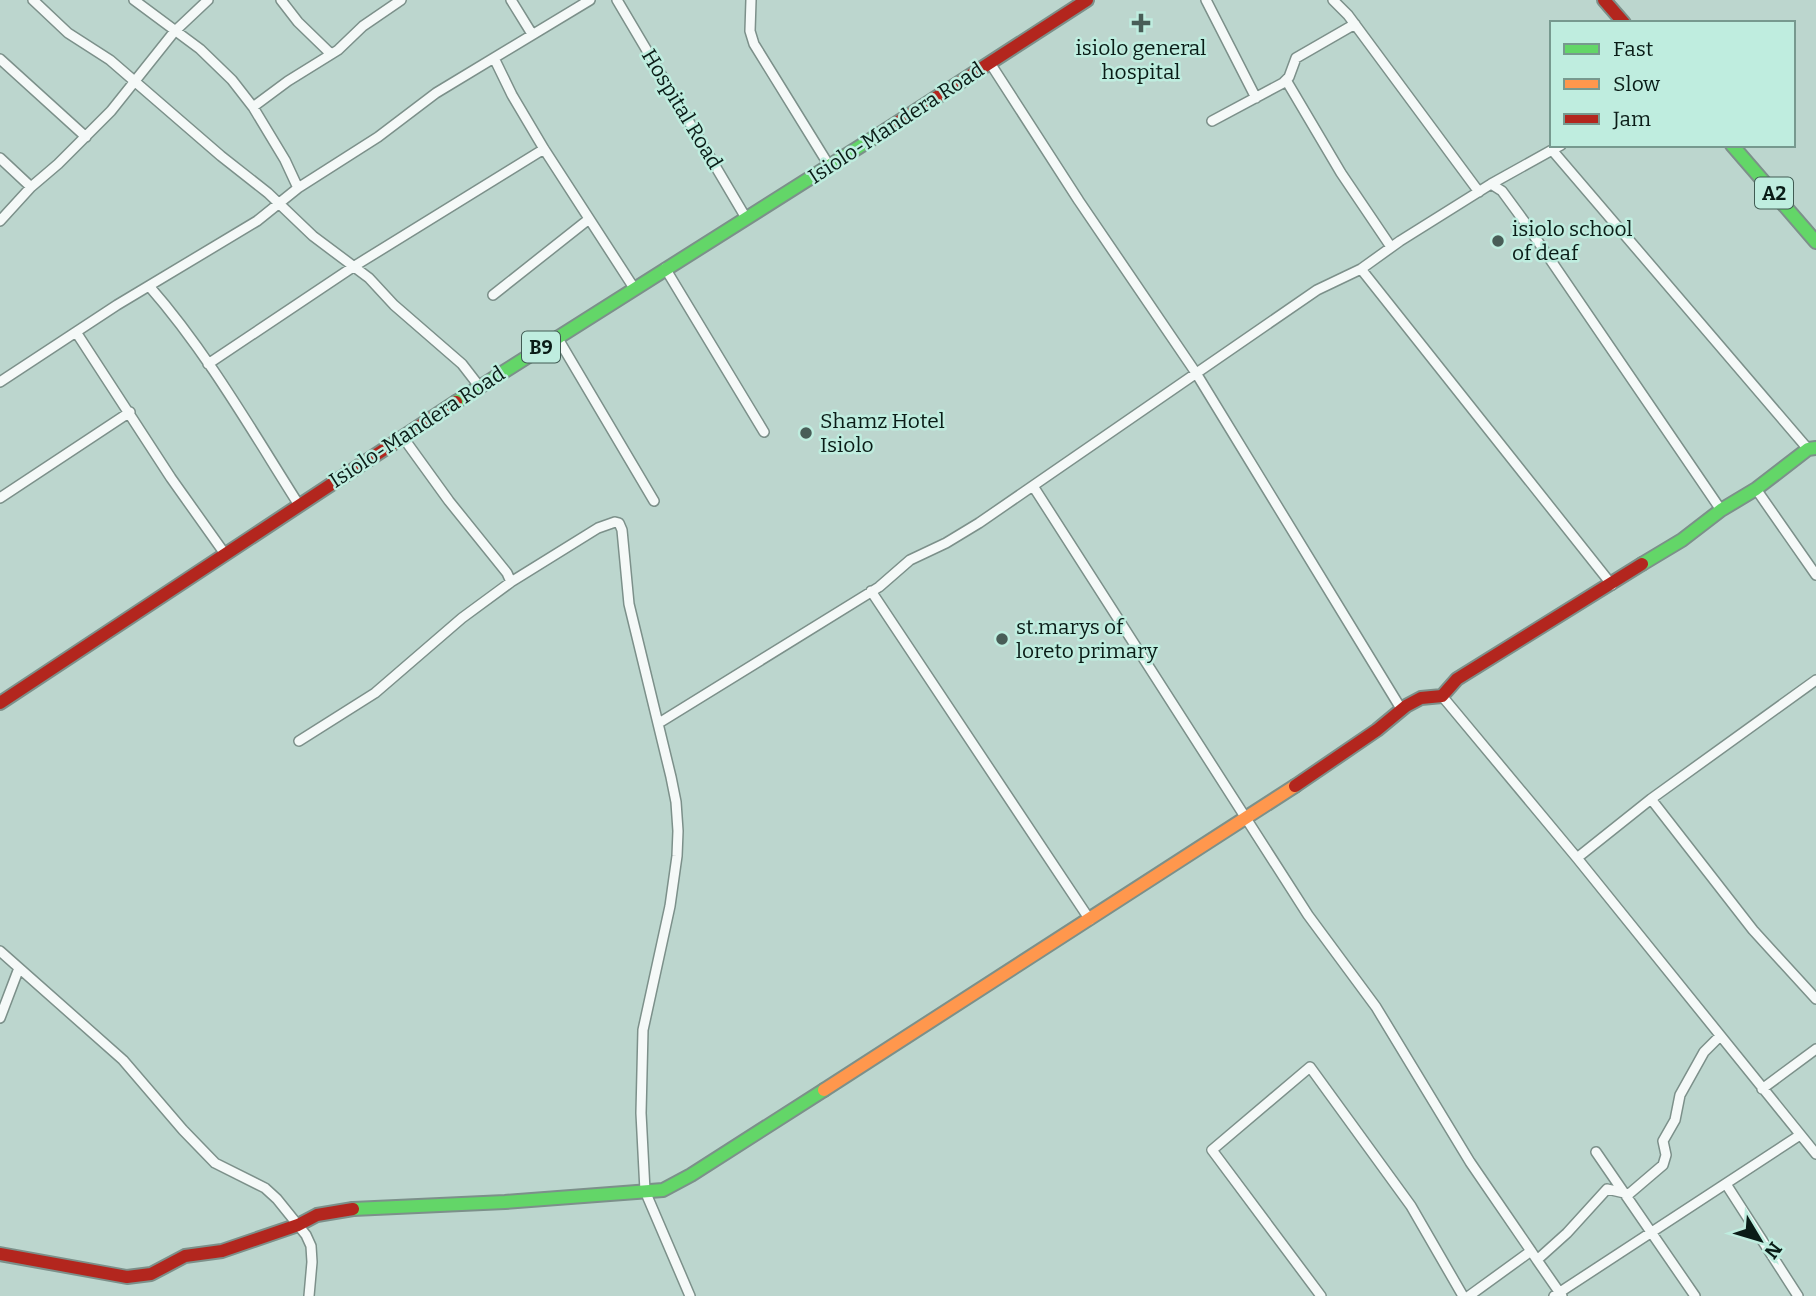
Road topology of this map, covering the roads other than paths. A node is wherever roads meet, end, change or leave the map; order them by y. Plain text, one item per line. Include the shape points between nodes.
1 (33, 0) edge
2 (134, 0) edge
3 (208, 0) edge
4 (281, 0) edge
5 (401, 0) edge
6 (511, 0) edge
7 (590, 0) edge
8 (617, 0) edge
9 (751, 0) edge
10 (1087, 0) edge
11 (1206, 0) edge
12 (1333, 0) edge
13 (1604, 0) edge
14 (1622, 21) edge
15 (1355, 24) junction
16 (174, 32) junction
17 (532, 34) junction
18 (331, 54) junction
19 (494, 58) junction
20 (0, 59) edge
21 (990, 63) junction
22 (1286, 80) junction
23 (134, 82) junction
24 (1256, 98) junction
25 (253, 107) junction
26 (1212, 121) dead end
27 (86, 137) junction
28 (1558, 147) edge
29 (1734, 147) edge
30 (544, 149) junction
31 (1552, 150) junction
32 (0, 158) edge
33 (830, 167) junction
34 (1491, 184) junction
35 (31, 187) junction
36 (298, 188) junction
37 (1479, 192) junction
38 (278, 204) junction
39 (746, 218) junction
40 (589, 219) junction
41 (0, 221) edge
42 (1816, 242) edge
43 (1391, 247) junction
44 (354, 267) junction
45 (665, 268) junction
46 (1361, 269) junction
47 (149, 286) junction
48 (634, 288) junction
49 (493, 295) dead end
50 (76, 332) junction
51 (557, 337) junction
52 (208, 364) junction
53 (1196, 373) junction
54 (0, 382) edge
55 (480, 386) junction
56 (130, 412) junction
57 (764, 432) dead end
58 (402, 436) junction
59 (1812, 449) edge
60 (1033, 486) junction
61 (1756, 489) junction
62 (0, 498) edge
63 (654, 502) dead end
64 (299, 505) junction
65 (1721, 510) junction
66 (225, 554) junction
67 (1816, 575) edge
68 (511, 582) junction
69 (1612, 585) junction
70 (871, 591) junction
71 (1816, 680) edge
72 (1442, 696) junction
73 (4, 698) edge
74 (1399, 707) junction
75 (659, 723) junction
76 (299, 741) dead end
77 (1651, 799) junction
78 (1247, 819) junction
79 (1577, 858) junction
80 (1090, 920) junction
81 (0, 950) edge
82 (19, 968) junction
83 (1816, 999) edge
84 (0, 1018) edge
85 (1720, 1036) junction
86 (1816, 1049) edge
87 (1762, 1089) junction
88 (1800, 1135) junction
89 (1596, 1152) dead end
90 (1816, 1154) edge
91 (1726, 1184) junction
92 (645, 1191) junction
93 (1625, 1194) junction
94 (298, 1225) junction
95 (1652, 1232) junction
96 (1531, 1251) junction
97 (0, 1254) edge
98 (1537, 1261) junction
99 (1558, 1295) edge
100 (309, 1296) edge
101 (690, 1296) edge
102 (1321, 1296) edge
103 (1463, 1296) edge
104 (1469, 1296) edge
105 (1695, 1296) edge
106 (1798, 1296) edge

1 - 23 street via 68,33
2 - 16 street
3 - 16 street
4 - 18 street
5 - 18 street
6 - 17 street
7 - 17 street
8 - 39 street, Hospital Road
9 - 33 street via 754,44
10 - 21 main road, Isiolo-Mandera Road / B9
11 - 24 street
12 - 15 street
13 - 14 main road
15 - 22 street via 1296,58
15 - 37 street
16 - 23 street
16 - 25 street via 215,62
17 - 19 street
18 - 25 street
19 - 30 street
19 - 36 street
20 - 27 street
21 - 33 main road, Isiolo-Mandera Road / B9
21 - 53 street
22 - 24 street
22 - 43 street
23 - 27 street
23 - 38 street
24 - 26 street
25 - 36 street
27 - 35 street
28 - 31 street
29 - 42 main road, A2
30 - 40 street
30 - 44 street
31 - 34 street
31 - 59 street
32 - 35 street
33 - 39 main road, Isiolo-Mandera Road / B9
34 - 37 street
34 - 65 street via 1502,191 1524,221
35 - 41 street
36 - 38 street
37 - 43 street
38 - 44 street
38 - 47 street
39 - 45 main road, Isiolo-Mandera Road / B9
40 - 48 street
40 - 49 street
43 - 46 street
44 - 52 street
44 - 55 street via 462,364
45 - 48 main road, Isiolo-Mandera Road / B9
45 - 57 street
46 - 53 street via 1317,290
46 - 69 street
47 - 50 street
47 - 52 street
48 - 51 main road, Isiolo-Mandera Road / B9
50 - 54 street
50 - 56 street
51 - 55 main road, Isiolo-Mandera Road / B9
51 - 63 street
52 - 64 street
53 - 60 street
53 - 74 street
55 - 58 main road, Isiolo-Mandera Road / B9
56 - 62 street
56 - 66 street
58 - 64 main road, Isiolo-Mandera Road / B9
58 - 68 street
59 - 61 main road
60 - 70 street via 958,536 911,559
60 - 78 street
61 - 65 main road
61 - 67 street
64 - 66 main road, Isiolo-Mandera Road / B9
65 - 69 main road
66 - 73 main road, Isiolo-Mandera Road / B9
68 - 75 street via 598,528 619,523 629,604
68 - 76 street via 375,693
69 - 72 main road via 1457,679
70 - 75 street
70 - 80 street
71 - 77 street
72 - 74 main road
72 - 79 street
74 - 78 main road via 1377,730
75 - 92 street via 678,831 670,906 643,1030
77 - 79 street
77 - 83 street via 1753,930
78 - 80 main road
78 - 96 street via 1308,915 1376,1007
79 - 85 street
80 - 92 main road via 691,1175 663,1190
81 - 82 street
82 - 84 street
82 - 94 street via 123,1060 215,1163 265,1188
85 - 87 street
85 - 93 street via 1704,1052 1680,1095 1675,1120 1663,1141 1663,1165
86 - 87 street
87 - 88 street
88 - 90 street
88 - 91 street
89 - 93 street
91 - 95 street
91 - 106 street
92 - 94 main road via 339,1210
92 - 101 street
93 - 95 street
93 - 98 street via 1607,1189
94 - 97 main road via 222,1251 185,1256 141,1277
94 - 100 street via 311,1246
95 - 99 street
95 - 105 street
96 - 98 street
96 - 104 street
98 - 99 street
102 - 103 street via 1212,1150 1310,1067 1410,1206

